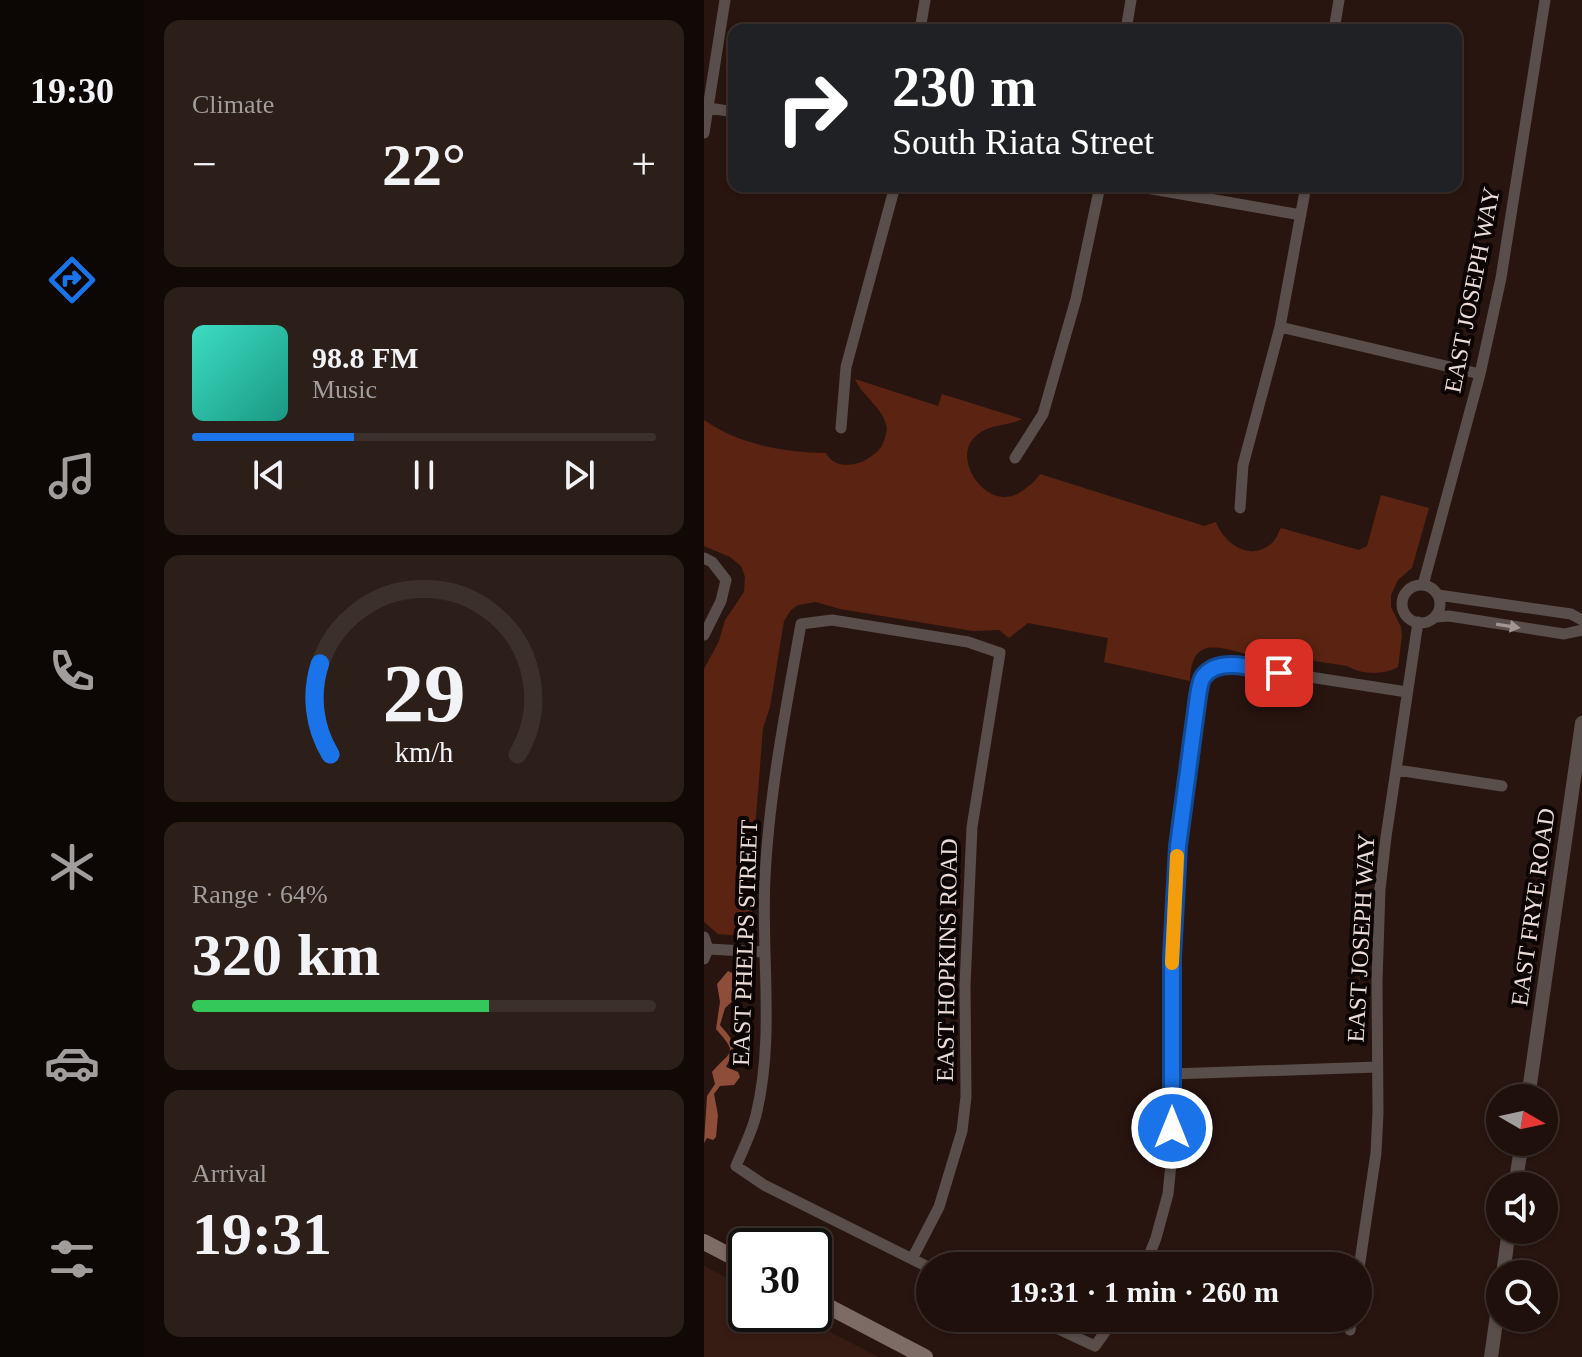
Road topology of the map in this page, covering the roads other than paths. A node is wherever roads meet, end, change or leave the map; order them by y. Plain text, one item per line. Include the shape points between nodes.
1 (725, 0) edge
2 (925, 0) edge
3 (1131, 0) edge
4 (1339, 0) edge
5 (1545, 0) edge
6 (921, 24) edge
7 (1127, 24) edge
8 (1335, 24) edge
9 (709, 108) junction
10 (728, 111) edge
11 (704, 133) edge
12 (893, 192) edge
13 (1099, 192) edge
14 (1169, 192) edge
15 (1305, 192) edge
16 (1301, 215) junction
17 (1280, 327) junction
18 (1480, 374) junction
19 (841, 428) dead end
20 (1015, 458) dead end
21 (1240, 508) dead end
22 (704, 558) edge
23 (1423, 585) junction
24 (1438, 595) junction
25 (1435, 617) junction
26 (1582, 620) edge
27 (1418, 622) junction
28 (1582, 630) edge
29 (704, 635) edge
30 (1000, 653) joint
31 (1407, 692) junction
32 (1582, 723) edge
33 (1397, 770) junction
34 (1502, 786) dead end
35 (705, 948) edge
36 (763, 952) junction
37 (1377, 1067) junction
38 (1172, 1074) junction
39 (1530, 1084) edge
40 (704, 1242) edge
41 (1150, 1252) edge
42 (1361, 1252) edge
43 (728, 1255) edge
44 (912, 1259) junction
45 (916, 1261) edge
46 (832, 1308) edge
47 (1065, 1332) edge
48 (1105, 1332) edge
49 (1495, 1332) edge
50 (925, 1357) edge
51 (1491, 1357) edge

1 - 9 street
2 - 6 street
3 - 7 street
4 - 8 street
5 - 18 street, EAST JOSEPH WAY via 1501,278
9 - 10 street
9 - 11 street
12 - 19 street via 846,367
13 - 20 street via 1076,299 1043,414
14 - 16 street
15 - 16 street
16 - 17 street
17 - 18 street
17 - 21 street via 1243,465
18 - 23 street, EAST JOSEPH WAY
22 - 29 street via 726,580
23 - 24 street
23 - 27 street, EAST JOSEPH WAY via 1413,587 1403,599 1405,614
24 - 25 street
24 - 26 street via 1571,614
25 - 27 street
25 -> 28 street via 1564,634
27 - 31 street, EAST JOSEPH WAY
30 - 36 street, EAST PHELPS STREET via 968,642 832,620 801,624 773,806
30 - 44 street, EAST HOPKINS ROAD via 972,827 962,1131 939,1207
31 - 33 street, EAST JOSEPH WAY
31 - 38 street via 1238,666 1217,665 1202,677 1178,846
32 - 39 street, EAST FRYE ROAD
33 - 34 street
33 - 37 street, EAST JOSEPH WAY via 1380,889
35 - 36 street
36 - 44 street, EAST PHELPS STREET via 762,1073 756,1116 736,1166
37 - 38 street
37 - 42 street, EAST JOSEPH WAY via 1376,1153
38 - 41 street via 1168,1194
40 - 43 main road
44 - 45 street
46 - 50 main road
47 - 48 street via 1095,1346
49 - 51 street

